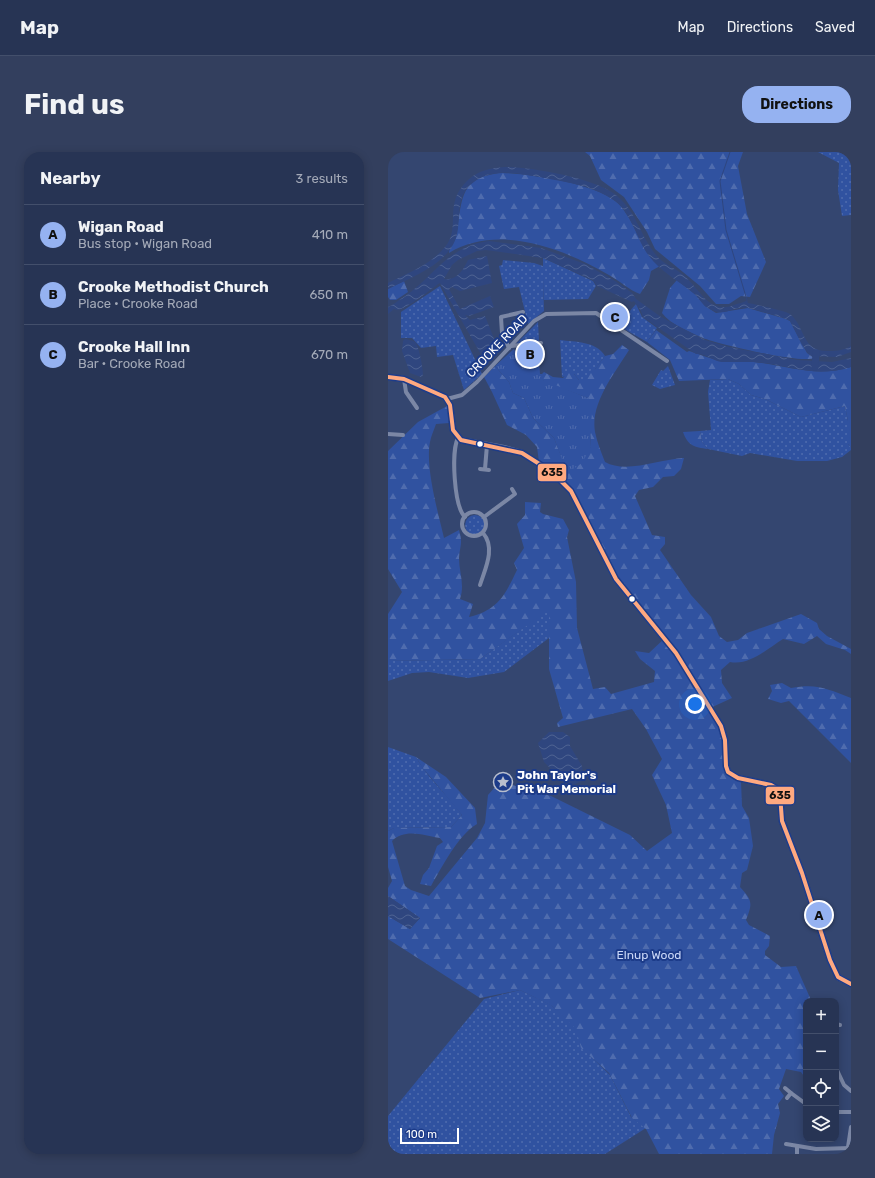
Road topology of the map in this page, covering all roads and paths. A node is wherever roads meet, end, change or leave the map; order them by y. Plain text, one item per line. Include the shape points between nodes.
1 (522, 312) dead end
2 (541, 343) dead end
3 (510, 347) junction
4 (667, 361) dead end
5 (388, 377) edge
6 (404, 379) junction
7 (447, 399) junction
8 (417, 408) dead end
9 (388, 434) edge
10 (403, 435) dead end
11 (458, 438) junction
12 (487, 445) junction
13 (484, 469) dead end
14 (512, 489) dead end
15 (465, 517) junction
16 (484, 517) junction
17 (483, 532) junction
18 (480, 586) dead end
19 (851, 984) edge
20 (837, 1070) edge
21 (785, 1088) dead end
22 (791, 1092) junction
23 (851, 1092) edge
24 (787, 1098) dead end
25 (803, 1102) edge
26 (839, 1112) edge
27 (851, 1112) edge
28 (851, 1127) edge
29 (786, 1144) dead end
30 (797, 1146) junction
31 (849, 1148) edge
32 (797, 1154) edge

1 - 3 street via 501,317 502,333
2 - 3 street
3 - 4 street, CROOKE ROAD via 541,315 593,312
3 - 7 street, CROOKE ROAD via 462,395
5 - 6 main road
6 - 7 main road
6 - 8 street via 406,392
7 - 11 main road via 452,427
9 - 10 street
11 - 12 main road
11 - 15 street via 455,451 455,479 460,509
12 - 13 street
12 - 19 main road via 522,454 566,483 616,579 628,597 671,646 721,726 725,737 728,772 738,778 776,788 780,794 782,821 807,887 830,960 838,977
14 - 16 street via 516,494
15 - 16 street via 475,512
15 - 17 street via 463,528 467,534 474,536
16 - 17 street via 486,524
17 - 18 street via 488,540 489,554
20 - 23 street via 844,1085
21 - 22 street
22 - 24 street
22 - 25 street
26 - 27 street
28 - 31 street
29 - 30 street
30 - 31 street via 816,1149
30 - 32 street

